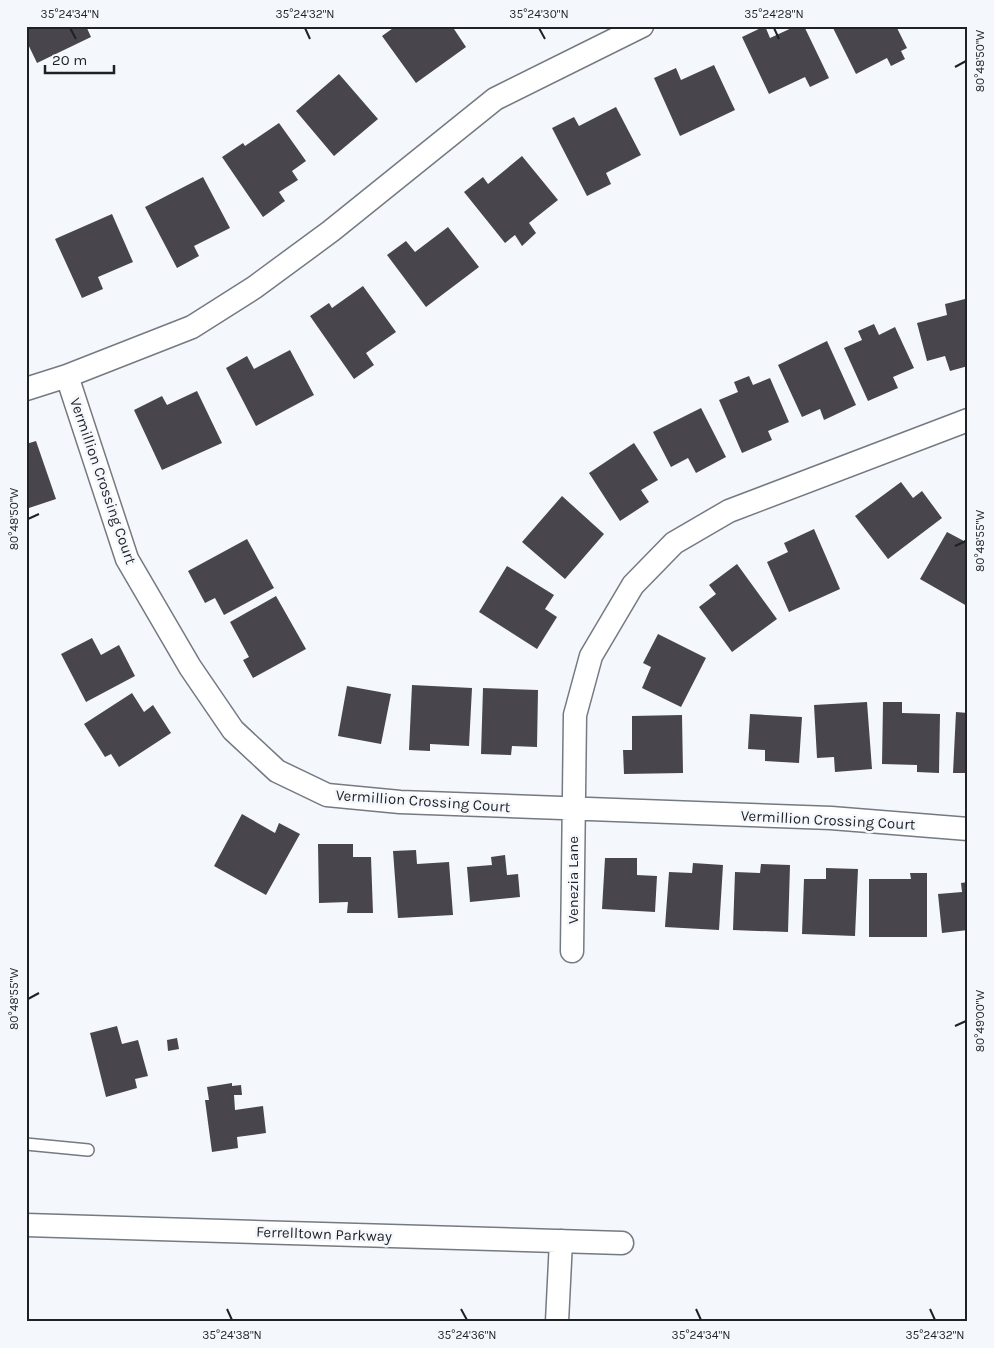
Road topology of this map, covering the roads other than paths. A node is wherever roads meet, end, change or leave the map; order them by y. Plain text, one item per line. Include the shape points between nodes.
1 (642, 26) edge
2 (67, 376) junction
3 (26, 389) edge
4 (968, 420) edge
5 (573, 810) junction
6 (968, 829) edge
7 (572, 951) dead end
8 (26, 1144) edge
9 (88, 1150) dead end
10 (26, 1226) edge
11 (561, 1241) junction
12 (622, 1243) dead end
13 (557, 1322) edge

1 - 2 street via 496,99 330,231 254,287 192,327
2 - 3 street
2 - 5 street, Vermillion Crossing Court via 127,559 190,667 233,730 277,771 328,795 400,802
4 - 5 street, Venezia Lane via 729,512 674,543 633,585 591,656 575,714
5 - 6 street, Vermillion Crossing Court via 831,818
5 - 7 street, Venezia Lane
8 - 9 lane
10 - 11 street, Ferrelltown Parkway
11 - 12 street, Ferrelltown Parkway
11 - 13 street

